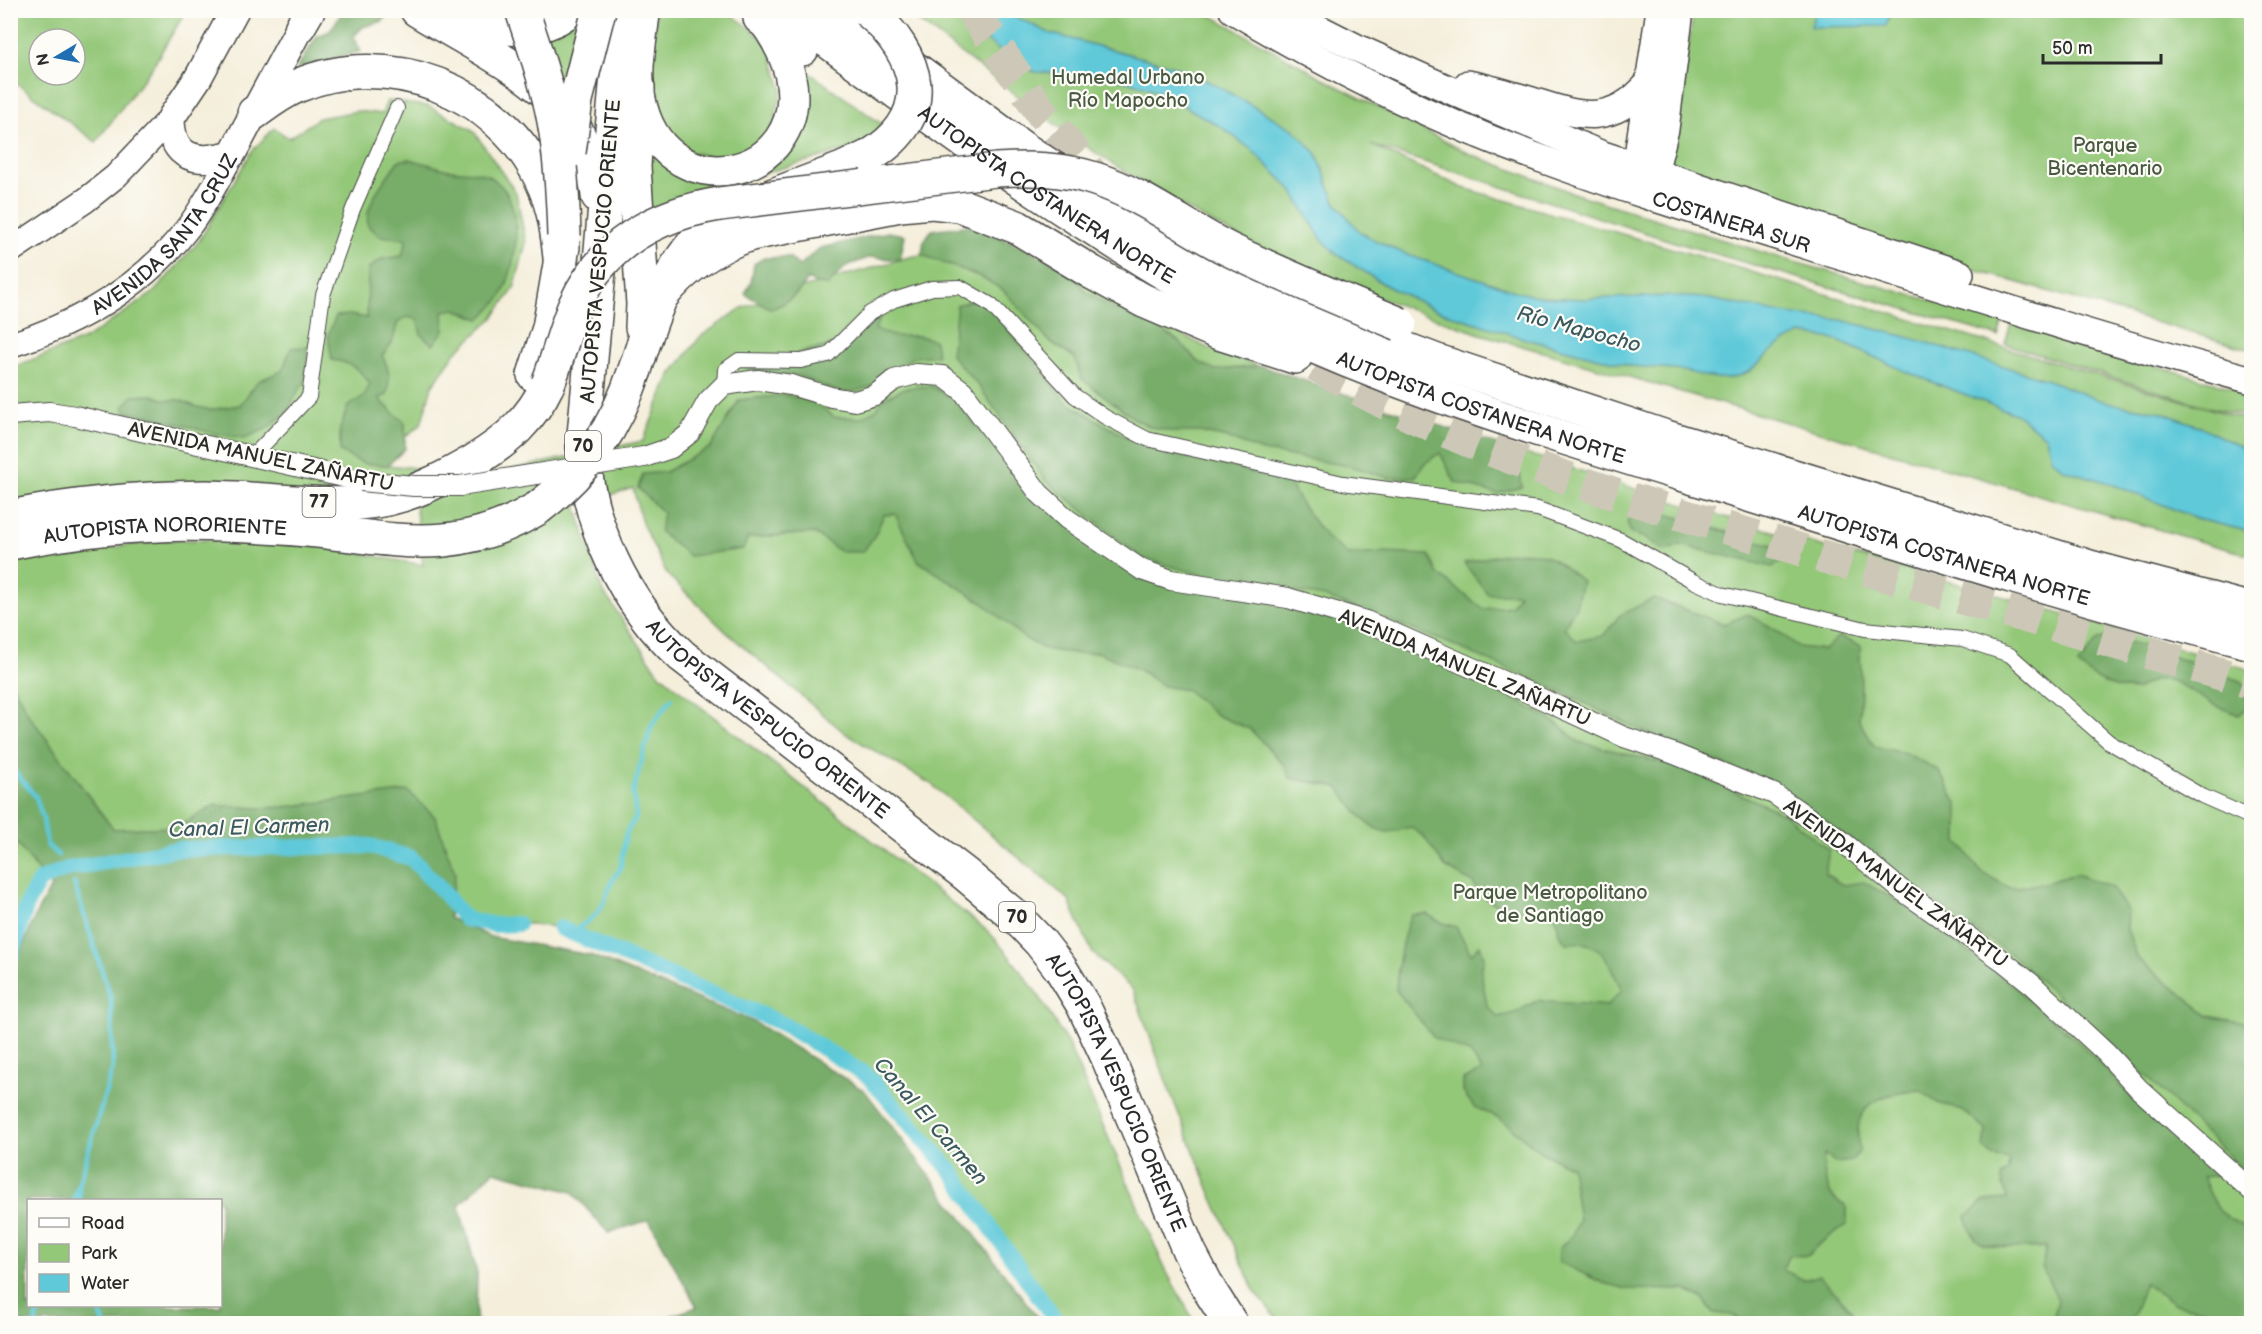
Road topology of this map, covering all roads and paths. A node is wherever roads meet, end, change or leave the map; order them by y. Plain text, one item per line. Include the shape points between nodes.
1 (235, 10) edge
2 (417, 10) edge
3 (450, 10) edge
4 (522, 10) edge
5 (572, 10) edge
6 (599, 10) edge
7 (612, 10) edge
8 (622, 10) edge
9 (645, 10) edge
10 (835, 10) edge
11 (867, 10) edge
12 (1233, 10) edge
13 (1282, 10) edge
14 (1660, 10) edge
15 (1680, 10) edge
16 (765, 13) edge
17 (305, 16) edge
18 (1413, 73) junction
19 (1650, 82) junction
20 (638, 87) junction
21 (397, 108) dead end
22 (614, 108) junction
23 (254, 113) junction
24 (171, 118) junction
25 (232, 154) junction
26 (1642, 181) junction
27 (739, 224) junction
28 (601, 245) junction
29 (10, 252) edge
30 (562, 252) junction
31 (10, 345) edge
32 (1272, 349) junction
33 (2252, 360) edge
34 (635, 370) junction
35 (2252, 380) edge
36 (724, 385) junction
37 (1439, 396) junction
38 (10, 415) edge
39 (1663, 436) junction
40 (253, 456) junction
41 (475, 460) junction
42 (10, 517) edge
43 (10, 543) edge
44 (2093, 568) junction
45 (2252, 587) edge
46 (2252, 610) edge
47 (2252, 643) edge
48 (2252, 818) edge
49 (2252, 1191) edge
50 (1231, 1323) edge

1 - 24 main road
2 - 28 highway via 530,80 564,112 583,145 597,187
3 - 5 main road via 484,27 512,30 539,27
4 - 30 highway, bridge via 554,120 560,159
6 - 30 highway, bridge via 573,118
7 - 22 highway
8 - 22 highway, AUTOPISTA VESPUCIO ORIENTE / 70
9 - 20 main road
10 - 39 highway, AUTOPISTA COSTANERA NORTE via 1021,147 1196,258 1300,309 1377,339
11 - 27 highway, bridge via 899,44 910,67 914,92 902,130 870,156
12 - 26 main road, COSTANERA SUR via 1312,55 1425,111 1541,159
13 - 18 main road, COSTANERA SUR
14 - 19 main road
15 - 26 main road via 1665,129
16 - 20 main road via 791,80 792,103 781,136 754,161 718,171 681,162 655,136
16 - 32 highway via 949,156 1180,302
16 - 37 highway, AUTOPISTA COSTANERA NORTE via 1145,262 1290,336
17 - 23 main road, AVENIDA SANTA CRUZ
18 - 19 main road via 1488,88 1572,114 1590,115 1618,108
18 - 26 main road, COSTANERA SUR via 1600,154
19 - 26 main road
20 - 34 highway via 634,167 643,304
21 - 40 street via 353,209 323,296 309,396
22 - 28 highway, AUTOPISTA VESPUCIO ORIENTE / 70
23 - 25 main road, AVENIDA SANTA CRUZ
23 - 30 highway via 297,86 357,71 409,75 458,92 499,122 532,162 542,180
24 - 25 main road via 175,140 189,156 203,160
24 - 29 street via 116,176
25 - 31 street, AVENIDA SANTA CRUZ via 190,224 152,267 117,296 68,324
26 - 33 main road, COSTANERA SUR
26 - 35 main road, COSTANERA SUR via 1929,284
27 - 32 highway via 932,202 959,205 1017,227 1144,301 1219,333
27 - 34 highway via 734,240 706,255 660,298
28 - 50 highway, AUTOPISTA VESPUCIO ORIENTE / 70 via 584,462 606,547 626,588 650,623 682,656 973,880 1040,942 1083,1005 1189,1251
30 - 41 highway via 544,347 528,388 510,419
32 - 37 highway
34 - 43 highway, AUTOPISTA NORORIENTE / 77, bridge via 620,409 596,451 575,476 538,508 489,532 430,542 393,541 269,527 196,524 75,532
36 - 40 street, AVENIDA MANUEL ZAÑARTU, bridge via 708,400 690,433 671,448 644,457 460,486 361,481
36 - 48 street via 725,370 739,360 801,361 828,355 870,313 894,300 932,288 960,287 991,305 1075,396 1147,440 1343,483 1538,509 1621,540 1722,594 1865,629 1962,639 2010,655 2109,742 2202,796
36 - 49 street, AVENIDA MANUEL ZAÑARTU via 758,380 855,401 874,395 894,380 916,374 943,376 963,391 1039,493 1067,519 1142,570 1171,580 1288,598 1366,621 1624,737 1774,794 2025,979
37 - 47 highway, AUTOPISTA COSTANERA NORTE via 1984,568
38 - 40 street, AVENIDA MANUEL ZAÑARTU via 49,412 75,416
39 - 41 highway, AUTOPISTA NORORIENTE, bridge via 1557,386 1265,267 1124,190 1096,179 1045,169 996,170 720,204 660,219 618,248 589,280 569,318 548,384 535,408 516,431
39 - 44 highway, AUTOPISTA COSTANERA NORTE
41 - 42 highway, AUTOPISTA NORORIENTE / 77 via 425,487 378,501 155,499
44 - 45 highway
44 - 46 highway, AUTOPISTA COSTANERA NORTE

